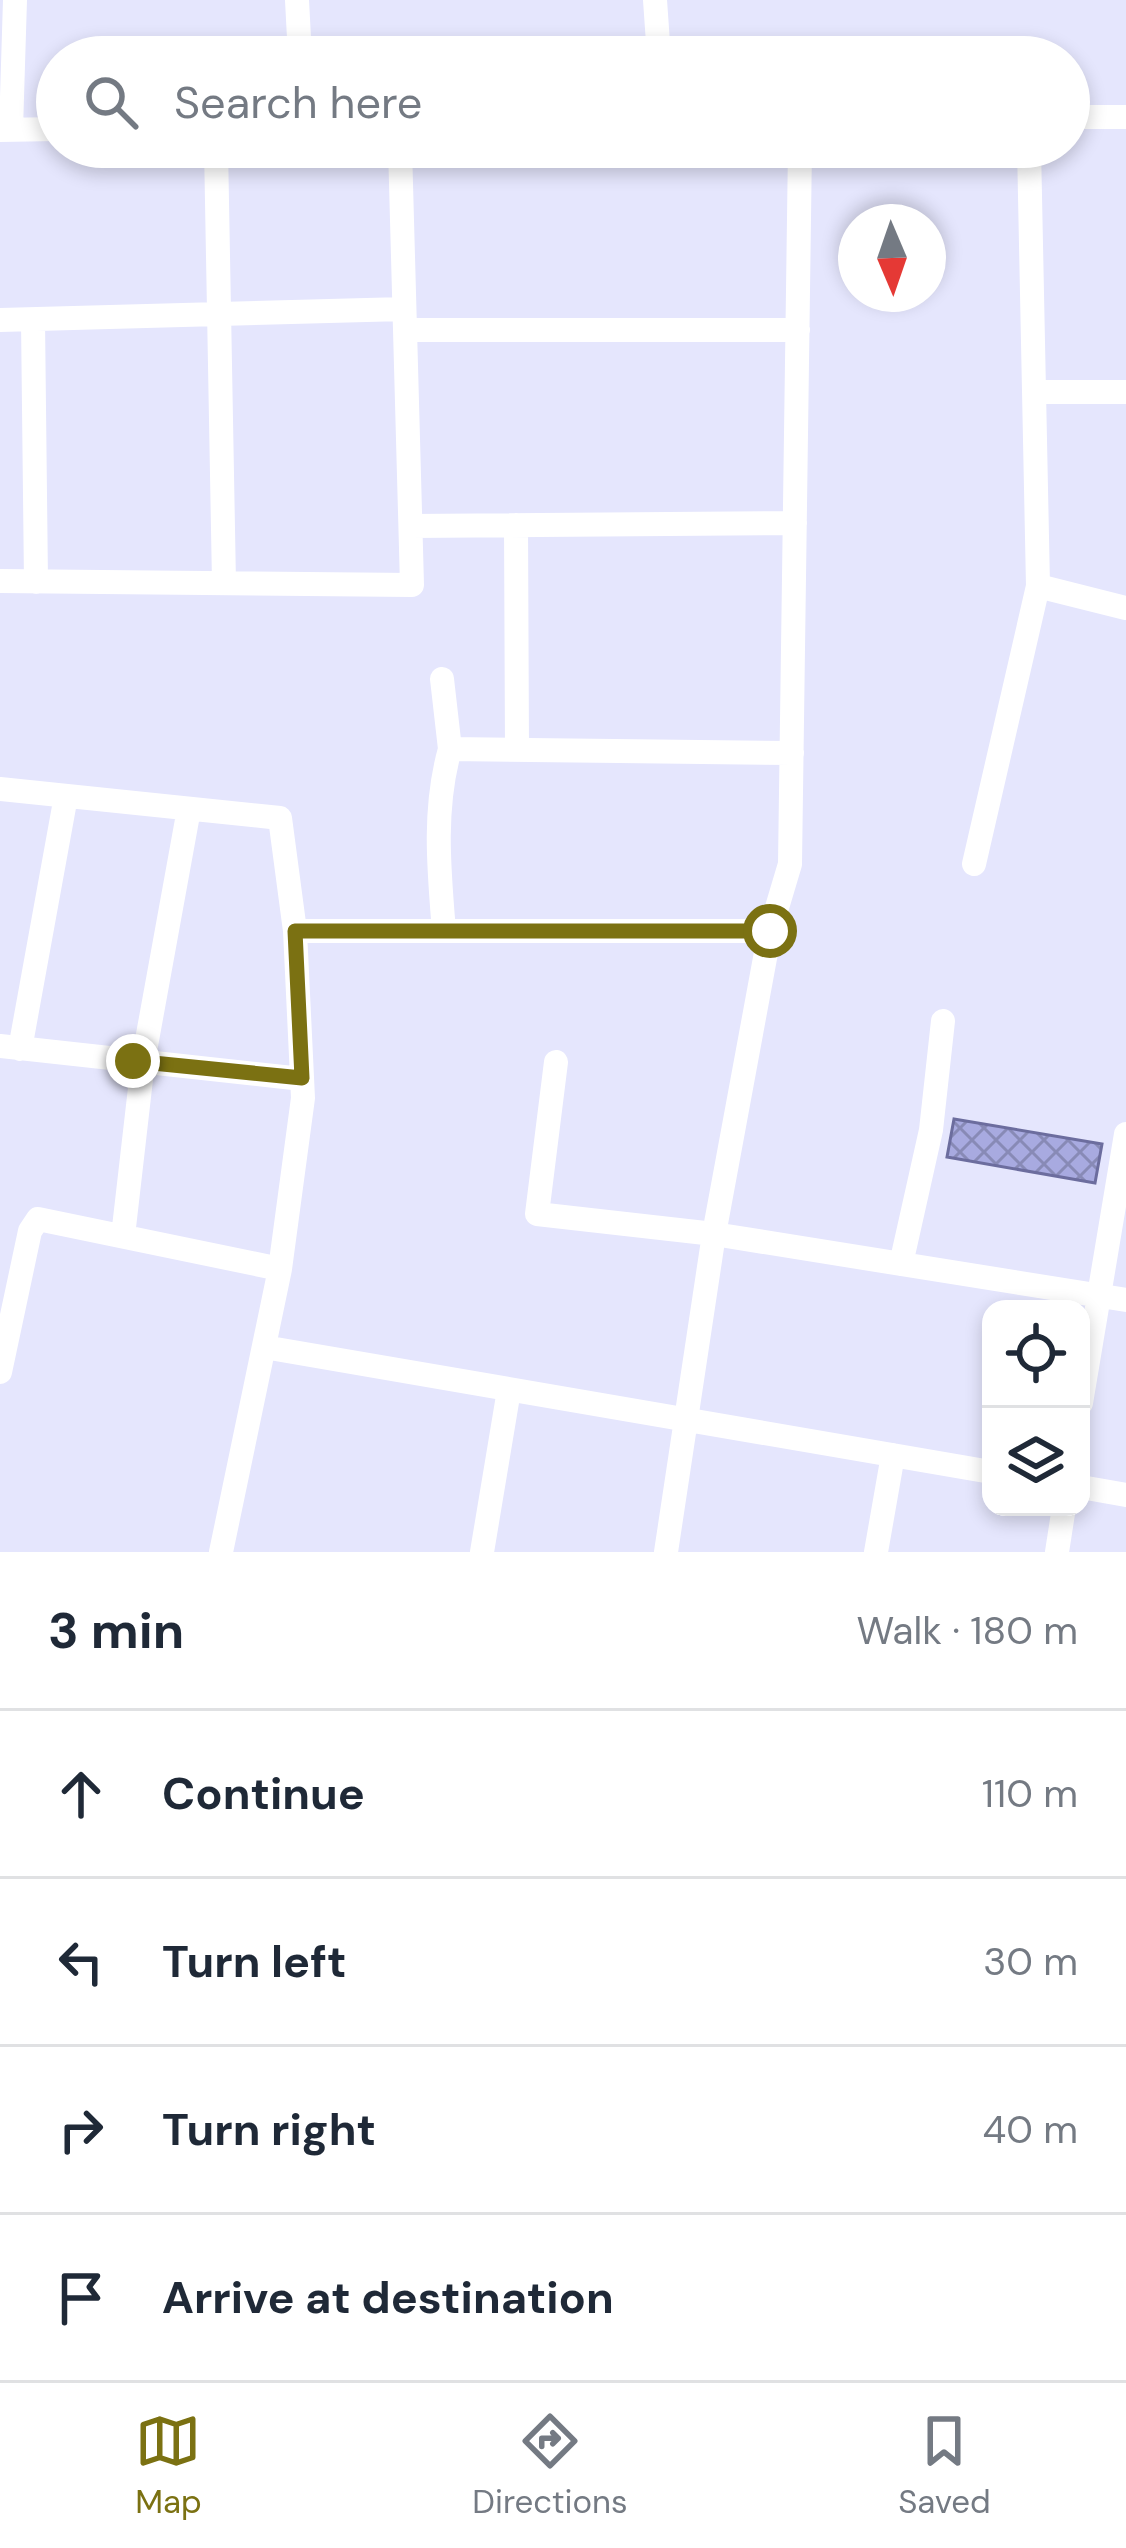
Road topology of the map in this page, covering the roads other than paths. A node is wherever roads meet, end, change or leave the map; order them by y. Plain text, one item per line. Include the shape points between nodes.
1 (15, 0) edge
2 (297, 0) edge
3 (656, 0) edge
4 (299, 36) edge
5 (657, 36) edge
6 (1090, 117) edge
7 (1126, 117) edge
8 (36, 129) edge
9 (6, 130) edge
10 (216, 168) edge
11 (401, 168) edge
12 (800, 168) edge
13 (1029, 168) edge
14 (219, 316) junction
15 (0, 320) edge
16 (33, 320) junction
17 (405, 320) junction
18 (798, 330) junction
19 (1034, 392) junction
20 (1126, 392) edge
21 (795, 523) junction
22 (515, 525) junction
23 (411, 526) junction
24 (0, 581) edge
25 (36, 582) junction
26 (224, 583) junction
27 (1038, 586) junction
28 (1126, 608) edge
29 (442, 679) dead end
30 (450, 749) junction
31 (517, 750) junction
32 (792, 753) junction
33 (0, 789) edge
34 (66, 796) junction
35 (189, 809) junction
36 (974, 864) dead end
37 (295, 931) junction
38 (444, 931) junction
39 (770, 931) junction
40 (943, 1021) dead end
41 (10, 1048) edge
42 (143, 1062) junction
43 (556, 1062) dead end
44 (302, 1078) junction
45 (1126, 1134) edge
46 (714, 1234) junction
47 (123, 1236) junction
48 (901, 1264) junction
49 (280, 1268) junction
50 (1099, 1295) junction
51 (1126, 1300) edge
52 (263, 1348) junction
53 (1090, 1349) edge
54 (0, 1372) edge
55 (509, 1390) junction
56 (686, 1420) junction
57 (893, 1456) junction
58 (982, 1471) edge
59 (1090, 1489) edge
60 (1126, 1495) edge
61 (1063, 1516) edge
62 (221, 1552) edge
63 (482, 1552) edge
64 (666, 1552) edge
65 (876, 1552) edge
66 (1057, 1552) edge

1 - 9 street
2 - 4 street
3 - 5 street
6 - 7 street
8 - 9 street
10 - 14 street
11 - 17 street
12 - 18 street
13 - 19 street
14 - 16 street
14 - 17 street
14 - 26 street
15 - 16 street
16 - 25 street
17 - 18 street
17 - 23 street
18 - 21 street
19 - 20 street
19 - 27 street
21 - 22 street
21 - 32 street
22 - 23 street
22 - 31 street
23 - 26 street via 412,585
24 - 25 street
25 - 26 street
27 - 28 street
27 - 36 street
29 - 30 street
30 - 31 street
30 - 38 street via 440,787
31 - 32 street
32 - 39 street via 790,864
33 - 34 street
34 - 35 street
34 - 41 street
35 - 37 street via 280,818
35 - 42 street
37 - 38 street
37 - 44 street
38 - 39 street
39 - 46 street
40 - 48 street via 931,1130
41 - 42 street
42 - 44 street
42 - 47 street
43 - 46 street via 537,1214
44 - 49 street
45 - 50 street
46 - 48 street
46 - 56 street
47 - 49 street
47 - 54 street via 38,1219
48 - 50 street
49 - 52 street
50 - 51 street
50 - 53 street
52 - 55 street
52 - 62 street
55 - 56 street
55 - 63 street
56 - 57 street
56 - 64 street
57 - 58 street
57 - 65 street
59 - 60 street
61 - 66 street

